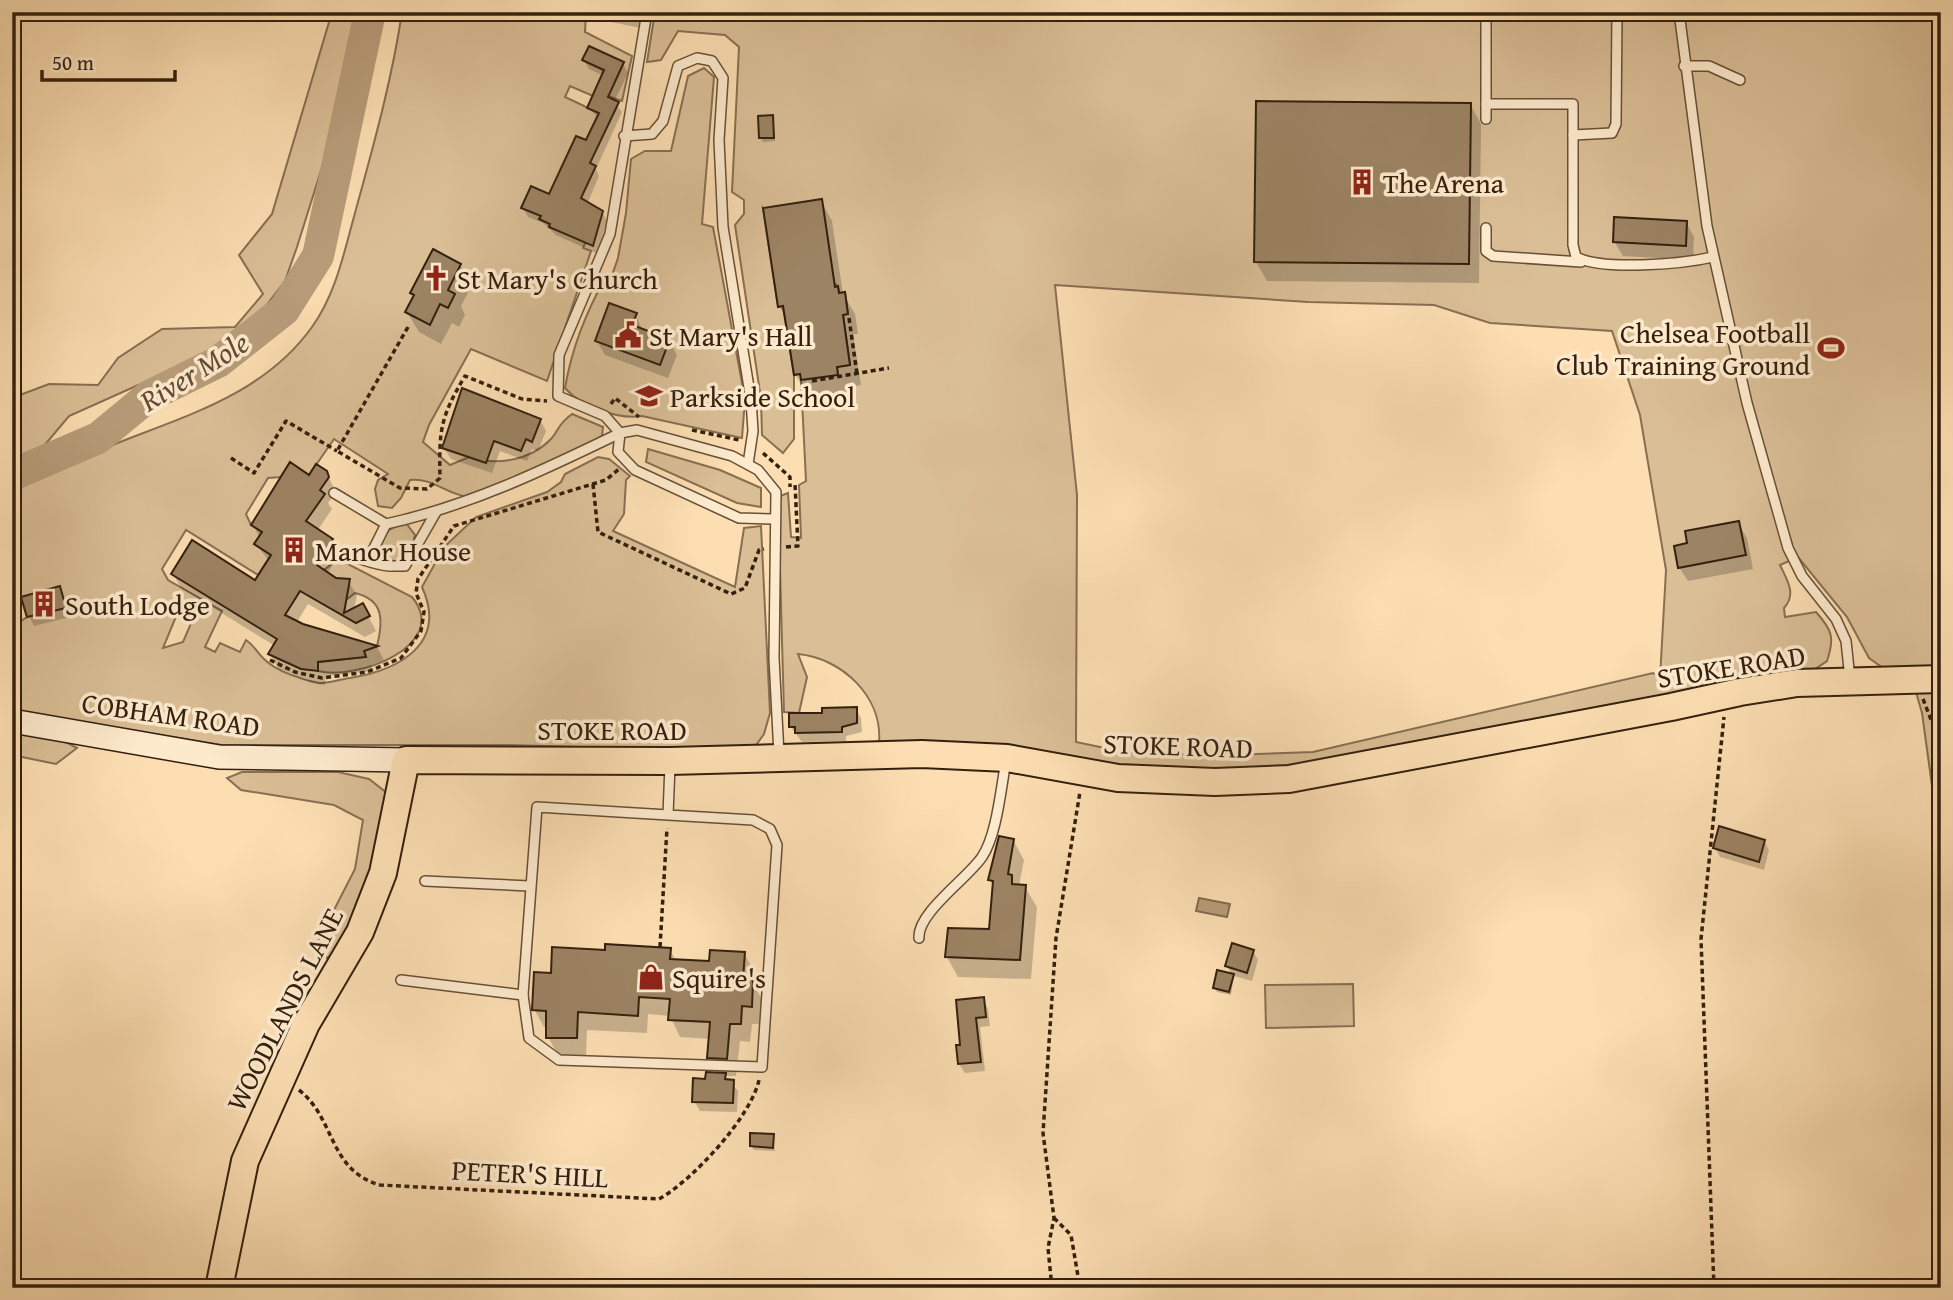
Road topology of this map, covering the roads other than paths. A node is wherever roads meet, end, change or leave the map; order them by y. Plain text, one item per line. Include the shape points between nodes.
1 (647, 12) edge
2 (1486, 12) edge
3 (1617, 12) edge
4 (1679, 12) edge
5 (1684, 66) junction
6 (1740, 80) dead end
7 (1486, 104) junction
8 (1486, 119) dead end
9 (1573, 135) junction
10 (624, 136) junction
11 (1486, 228) dead end
12 (1713, 257) junction
13 (1586, 262) junction
14 (620, 433) junction
15 (748, 464) junction
16 (334, 492) dead end
17 (436, 512) junction
18 (774, 519) junction
19 (386, 524) junction
20 (333, 552) dead end
21 (390, 566) junction
22 (1931, 680) edge
23 (1850, 681) junction
24 (12, 721) edge
25 (1007, 758) junction
26 (779, 759) junction
27 (406, 760) junction
28 (670, 761) junction
29 (668, 816) junction
30 (425, 881) dead end
31 (530, 886) junction
32 (919, 938) dead end
33 (401, 980) dead end
34 (523, 995) junction
35 (219, 1288) edge

1 - 10 lane
2 - 7 lane
3 - 9 lane via 1616,124 1612,133
4 - 5 lane
5 - 6 lane via 1709,66
5 - 12 lane
7 - 8 lane
7 - 9 lane via 1573,104
9 - 13 lane via 1573,245 1576,257
10 - 14 lane via 610,234 559,355 558,396 605,415
10 - 15 lane via 652,134 663,121 678,66 697,58 712,61 723,78 719,140 723,227 751,400
11 - 13 lane via 1486,251 1493,256
12 - 13 lane via 1652,264
12 - 23 lane via 1746,402 1788,548 1802,576 1836,619 1846,641
14 - 15 lane via 637,430
14 - 17 lane via 529,477
14 - 18 lane via 618,452 626,464 738,518
15 - 18 lane via 776,492
16 - 19 lane
17 - 19 lane
17 - 21 lane via 405,566
18 - 26 lane
19 - 21 lane via 373,550
20 - 21 lane
22 - 23 main road, STOKE ROAD
23 - 25 main road, STOKE ROAD via 1797,683 1727,694 1289,779 1118,778
24 - 27 street, COBHAM ROAD via 219,757
25 - 26 main road, STOKE ROAD via 922,754
25 - 32 lane via 984,856 924,919
26 - 28 main road, STOKE ROAD
27 - 28 main road, STOKE ROAD
27 - 35 main road, WOODLANDS LANE via 396,823 374,899 306,1024 245,1161
28 - 29 lane
29 - 31 lane via 537,807
29 - 34 lane via 752,820 770,829 777,845 762,1068 559,1060 528,1038
30 - 31 lane
31 - 34 lane
33 - 34 lane

